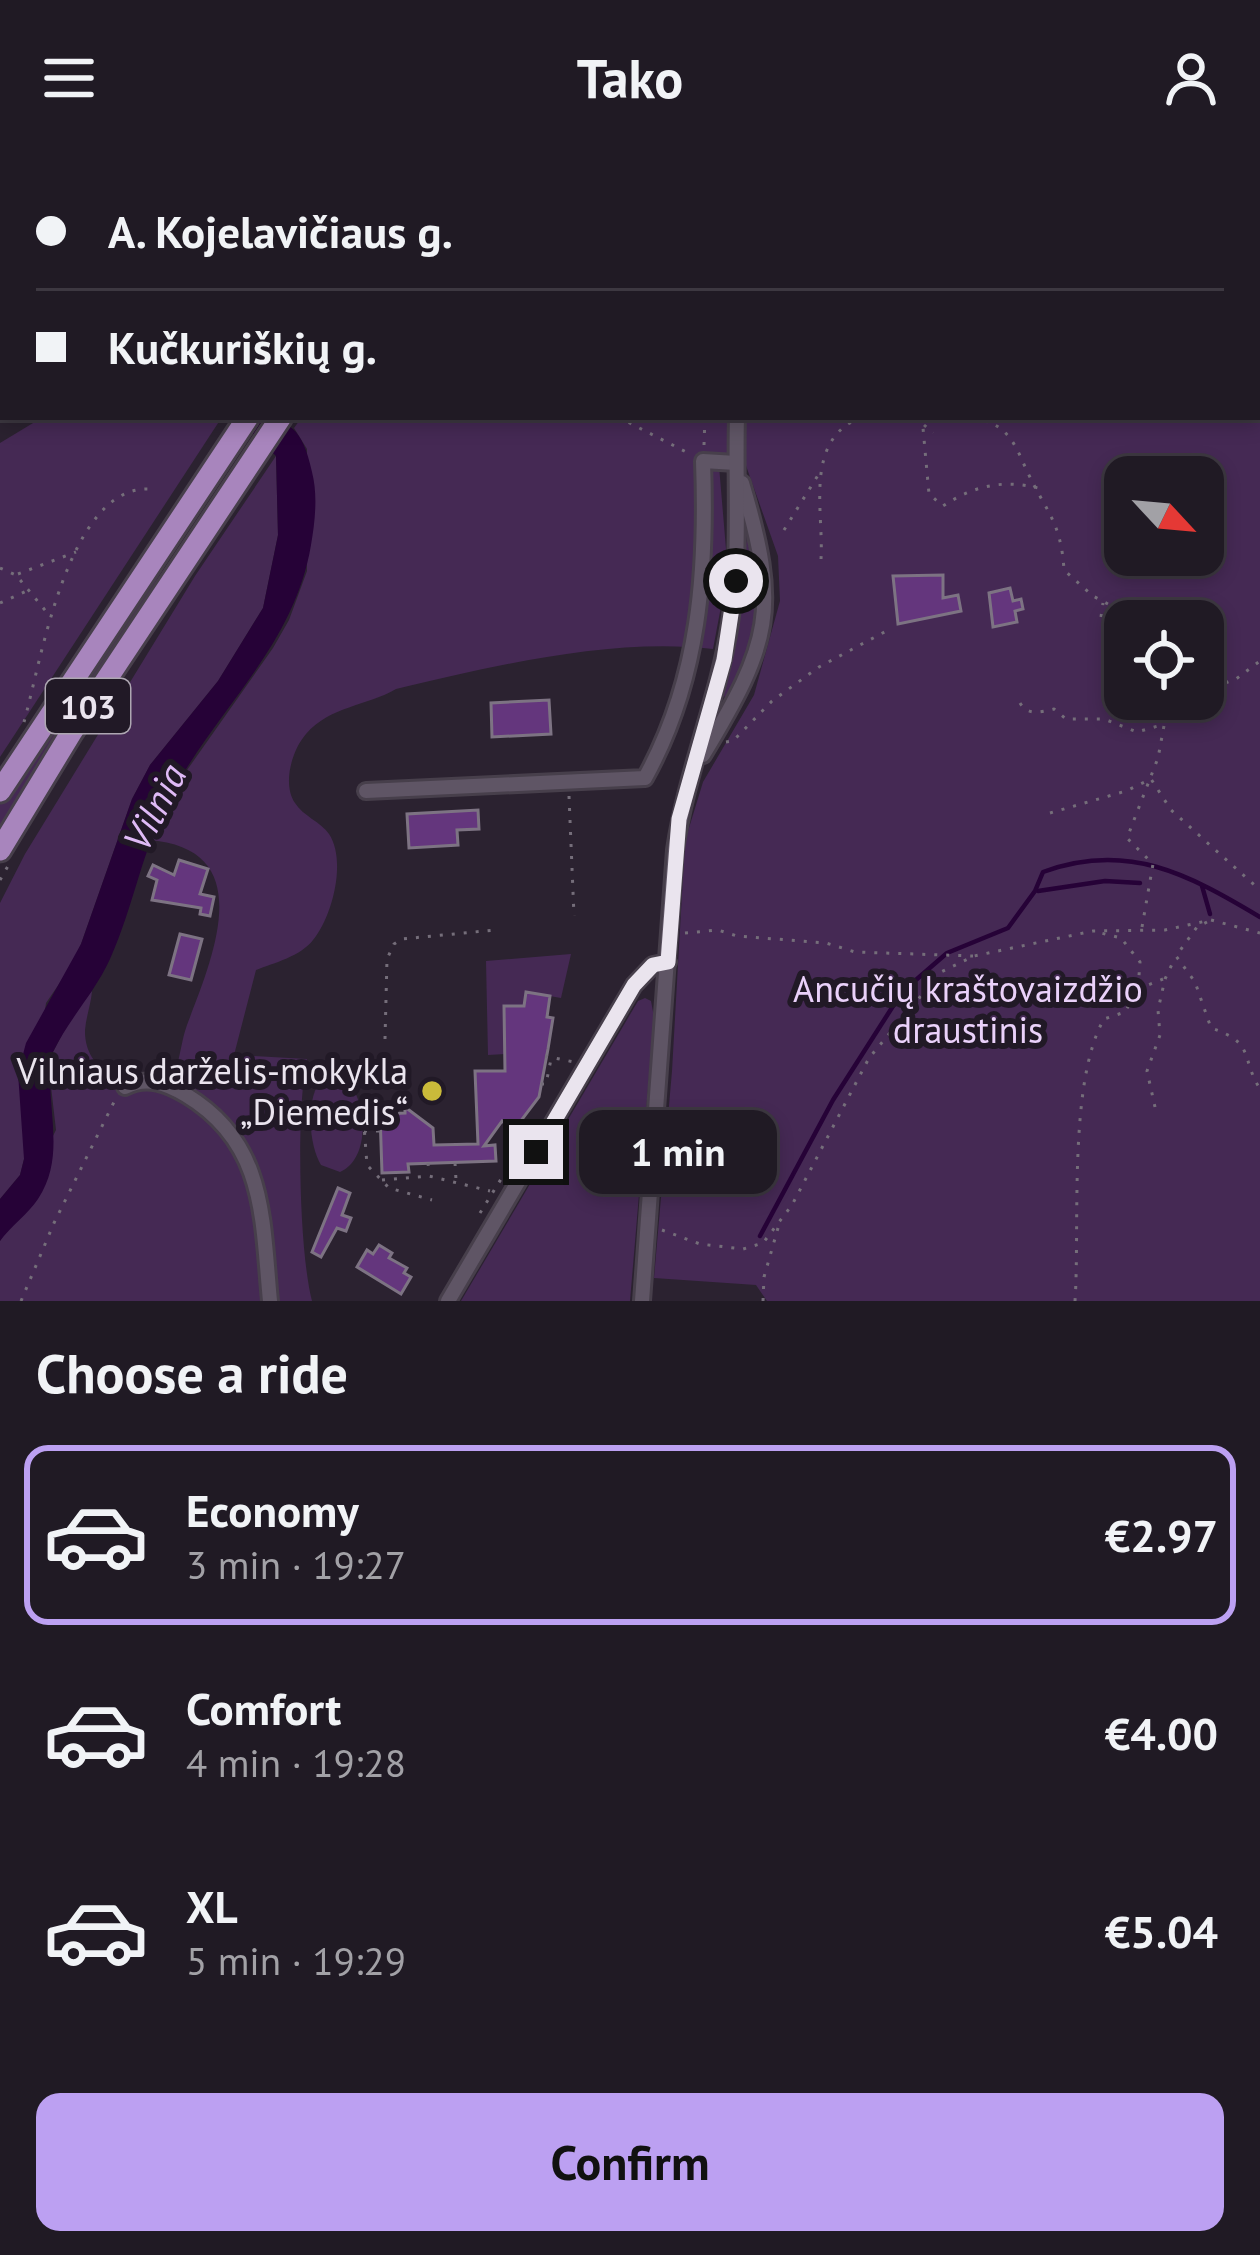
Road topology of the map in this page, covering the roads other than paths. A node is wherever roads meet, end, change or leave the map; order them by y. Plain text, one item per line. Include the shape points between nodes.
1 (246, 420) edge
2 (279, 420) edge
3 (737, 420) edge
4 (736, 464) junction
5 (691, 775) junction
6 (0, 790) edge
7 (366, 791) dead end
8 (0, 850) edge
9 (668, 962) junction
10 (124, 1088) road end
11 (270, 1301) edge
12 (448, 1301) edge
13 (642, 1301) edge

1 - 6 main road, 103
2 - 8 main road, 103
3 - 4 street
4 - 5 street via 730,624
4 - 5 street via 762,552 765,618 744,683
4 - 7 street via 703,461 699,614 681,695 645,778
5 - 9 street via 677,835
9 - 12 street via 634,985
9 - 13 street
10 - 11 street via 146,1081 173,1088 236,1137 260,1198

